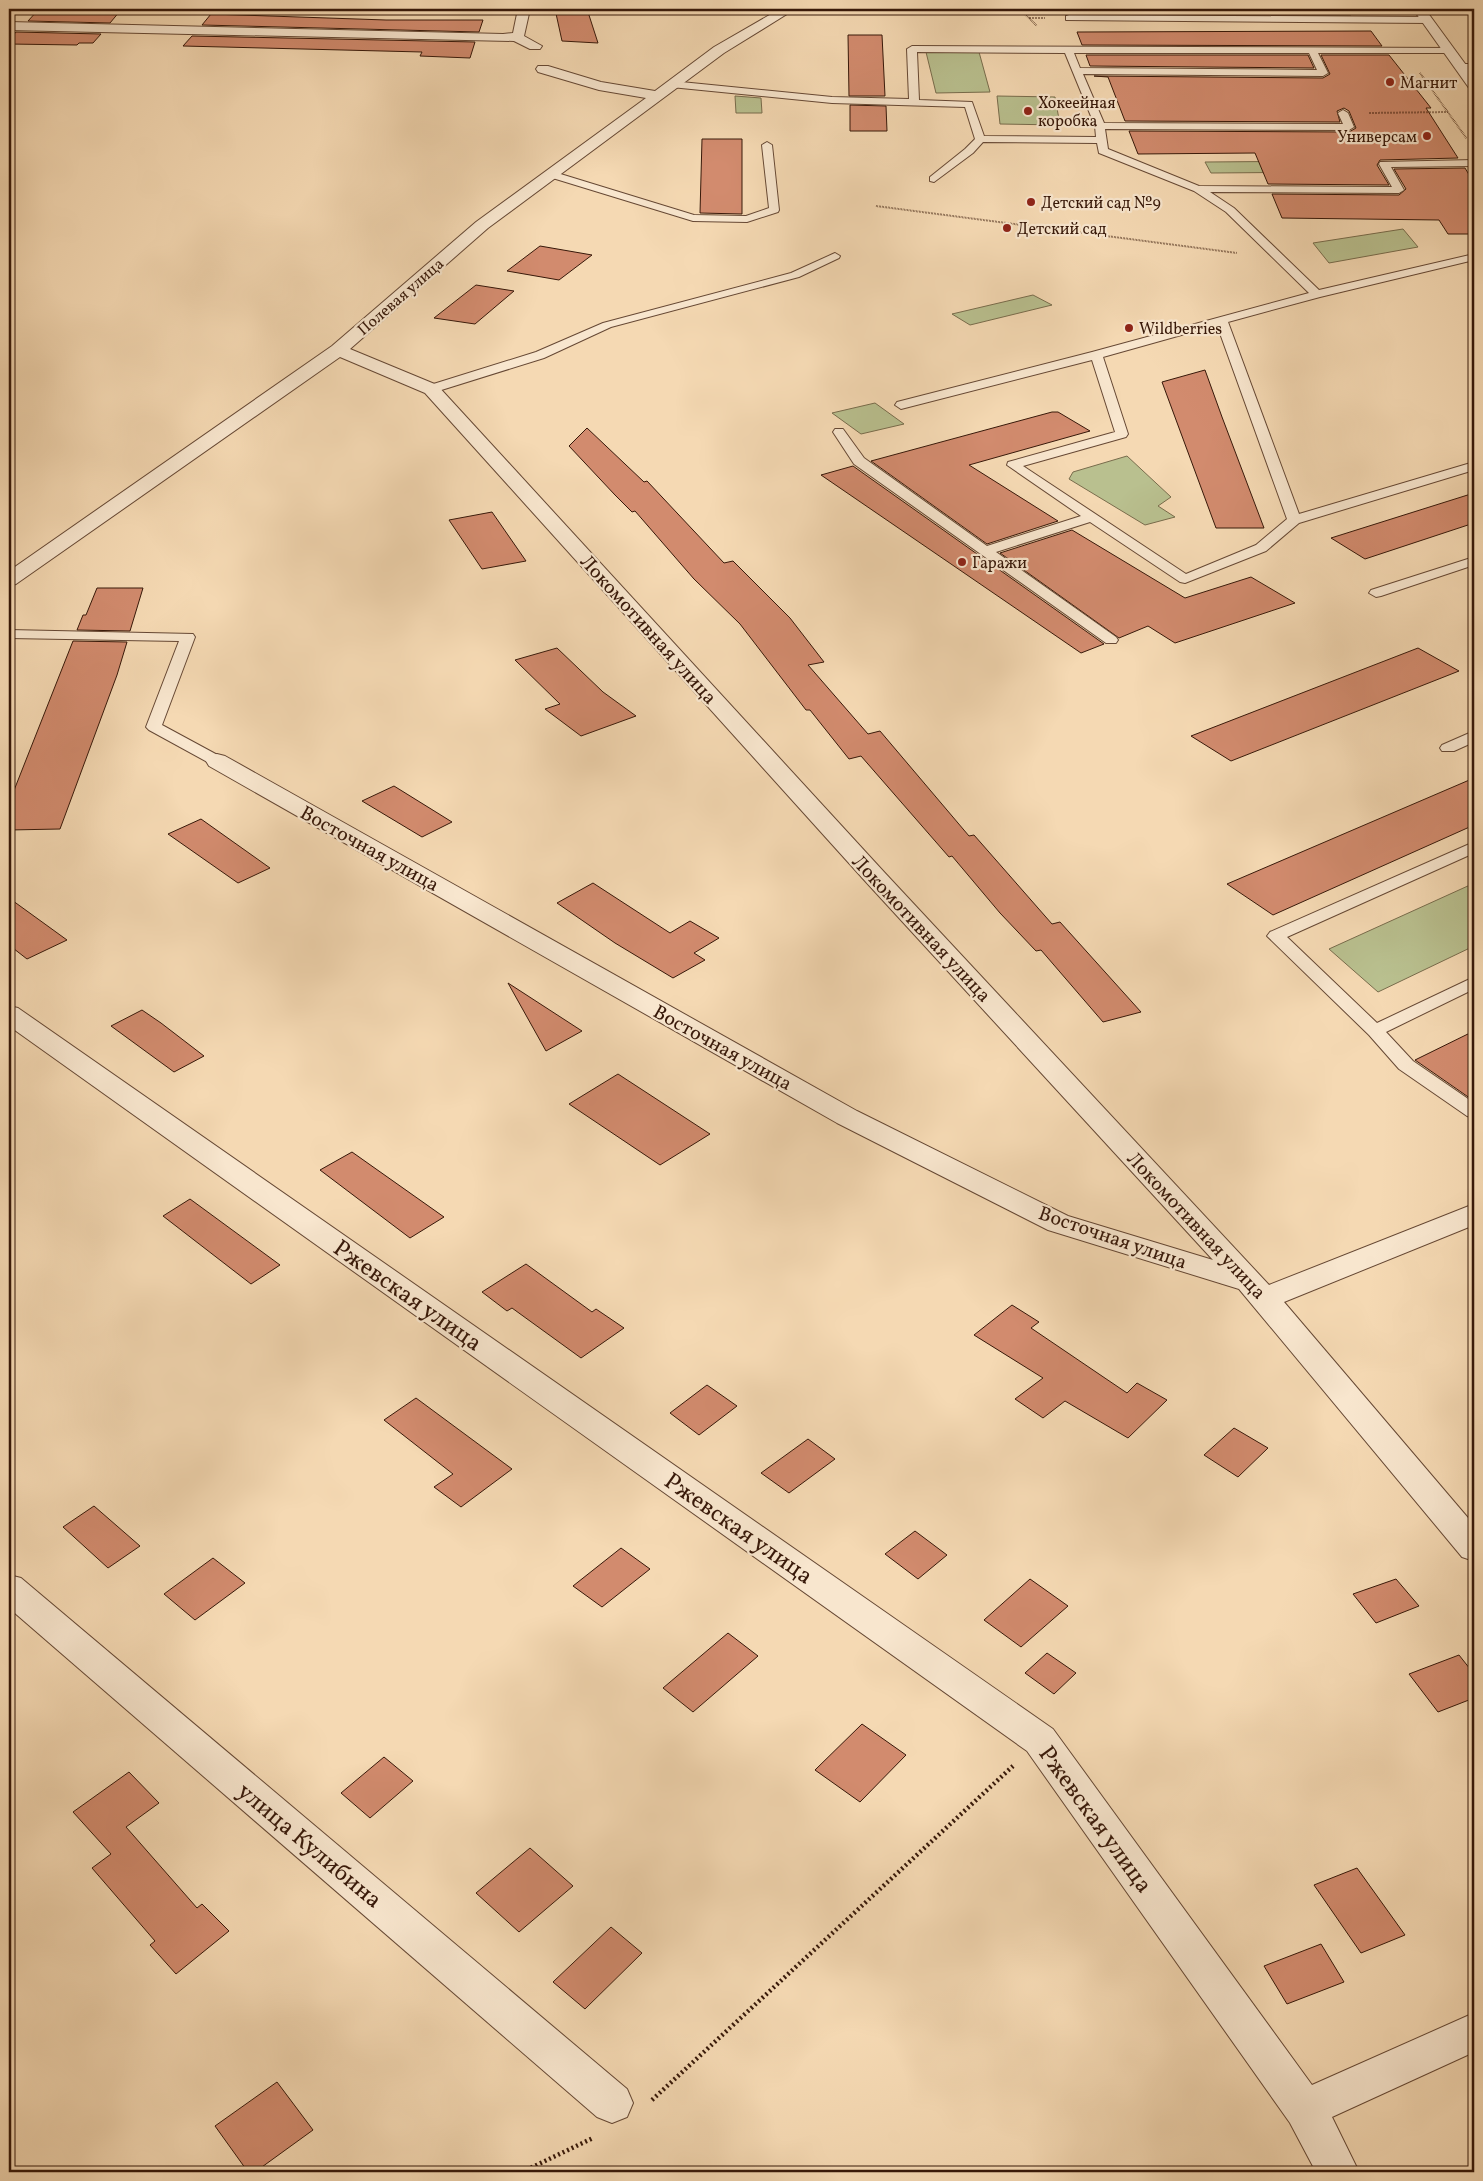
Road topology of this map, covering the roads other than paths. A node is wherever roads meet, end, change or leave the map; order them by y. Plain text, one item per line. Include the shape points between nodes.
1 (524, 9) edge
2 (788, 9) edge
3 (1419, 9) edge
4 (1068, 18) dead end
5 (1428, 20) junction
6 (9, 26) edge
7 (516, 37) junction
8 (535, 46) dead end
9 (1068, 50) junction
10 (1312, 50) junction
11 (1449, 50) junction
12 (1468, 67) edge
13 (543, 69) dead end
14 (1076, 71) junction
15 (671, 84) junction
16 (1474, 85) edge
17 (656, 95) junction
18 (914, 102) junction
19 (1344, 113) road end
20 (1100, 126) junction
21 (980, 139) junction
22 (1102, 140) junction
23 (767, 145) dead end
24 (1474, 163) edge
25 (550, 174) junction
26 (934, 179) dead end
27 (1198, 189) junction
28 (835, 256) dead end
29 (1474, 257) edge
30 (1317, 294) junction
31 (1221, 320) junction
32 (338, 350) junction
33 (1096, 355) junction
34 (432, 388) junction
35 (901, 405) dead end
36 (839, 432) dead end
37 (1474, 466) edge
38 (1091, 517) junction
39 (1294, 520) junction
40 (984, 551) junction
41 (1474, 561) edge
42 (9, 580) edge
43 (1376, 593) dead end
44 (9, 634) edge
45 (1111, 640) dead end
46 (1474, 736) edge
47 (1448, 748) dead end
48 (217, 761) joint
49 (1474, 847) edge
50 (1474, 982) edge
51 (9, 1014) edge
52 (1375, 1031) junction
53 (1474, 1112) edge
54 (1474, 1214) edge
55 (1258, 1290) junction
56 (1474, 1548) edge
57 (9, 1588) edge
58 (1474, 2032) edge
59 (629, 2104) road end
60 (1305, 2109) junction
61 (1338, 2172) edge

1 - 7 street
2 - 15 street, Полевая улица via 719,50
3 - 5 street
4 - 5 lane
5 - 11 street
6 - 7 street
7 - 8 street
9 - 10 lane
9 - 14 lane
9 - 18 lane via 912,49
10 - 11 lane
10 - 14 lane via 1323,73
11 - 12 street
12 - 16 street
13 - 17 street via 599,86
14 - 20 lane
15 - 17 street, Полевая улица
15 - 18 lane via 832,100
17 - 25 street, Полевая улица
18 - 21 lane via 969,104
19 - 20 lane via 1349,127
20 - 22 lane
21 - 22 lane
21 - 26 lane
22 - 27 lane via 1103,151
23 - 25 lane via 774,210 746,219 693,218
24 - 27 lane via 1384,164 1399,190
25 - 32 street, Полевая улица via 482,225
27 - 30 lane via 1230,210
28 - 34 lane via 795,275 606,325 540,355
29 - 30 lane
30 - 31 lane
31 - 33 lane
31 - 39 lane
32 - 34 street, Локомотивная улица
32 - 42 street, Полевая улица
33 - 35 lane
33 - 38 lane via 1122,434 1013,465
34 - 55 street, Локомотивная улица via 875,877
36 - 40 lane via 859,461
37 - 39 lane
38 - 39 lane via 1185,579 1261,548
38 - 40 lane
40 - 45 lane
41 - 43 lane
44 - 48 lane via 188,637 154,727
46 - 47 lane
48 - 55 street, Восточная улица via 847,1117 1058,1223
49 - 52 lane via 1276,936
50 - 52 lane
51 - 60 street, Ржевская улица via 1040,1740
52 - 53 lane via 1406,1065
54 - 55 street
55 - 56 street, Локомотивная улица
57 - 59 street, улица Кулибина
58 - 60 street
60 - 61 street, Ржевская улица

